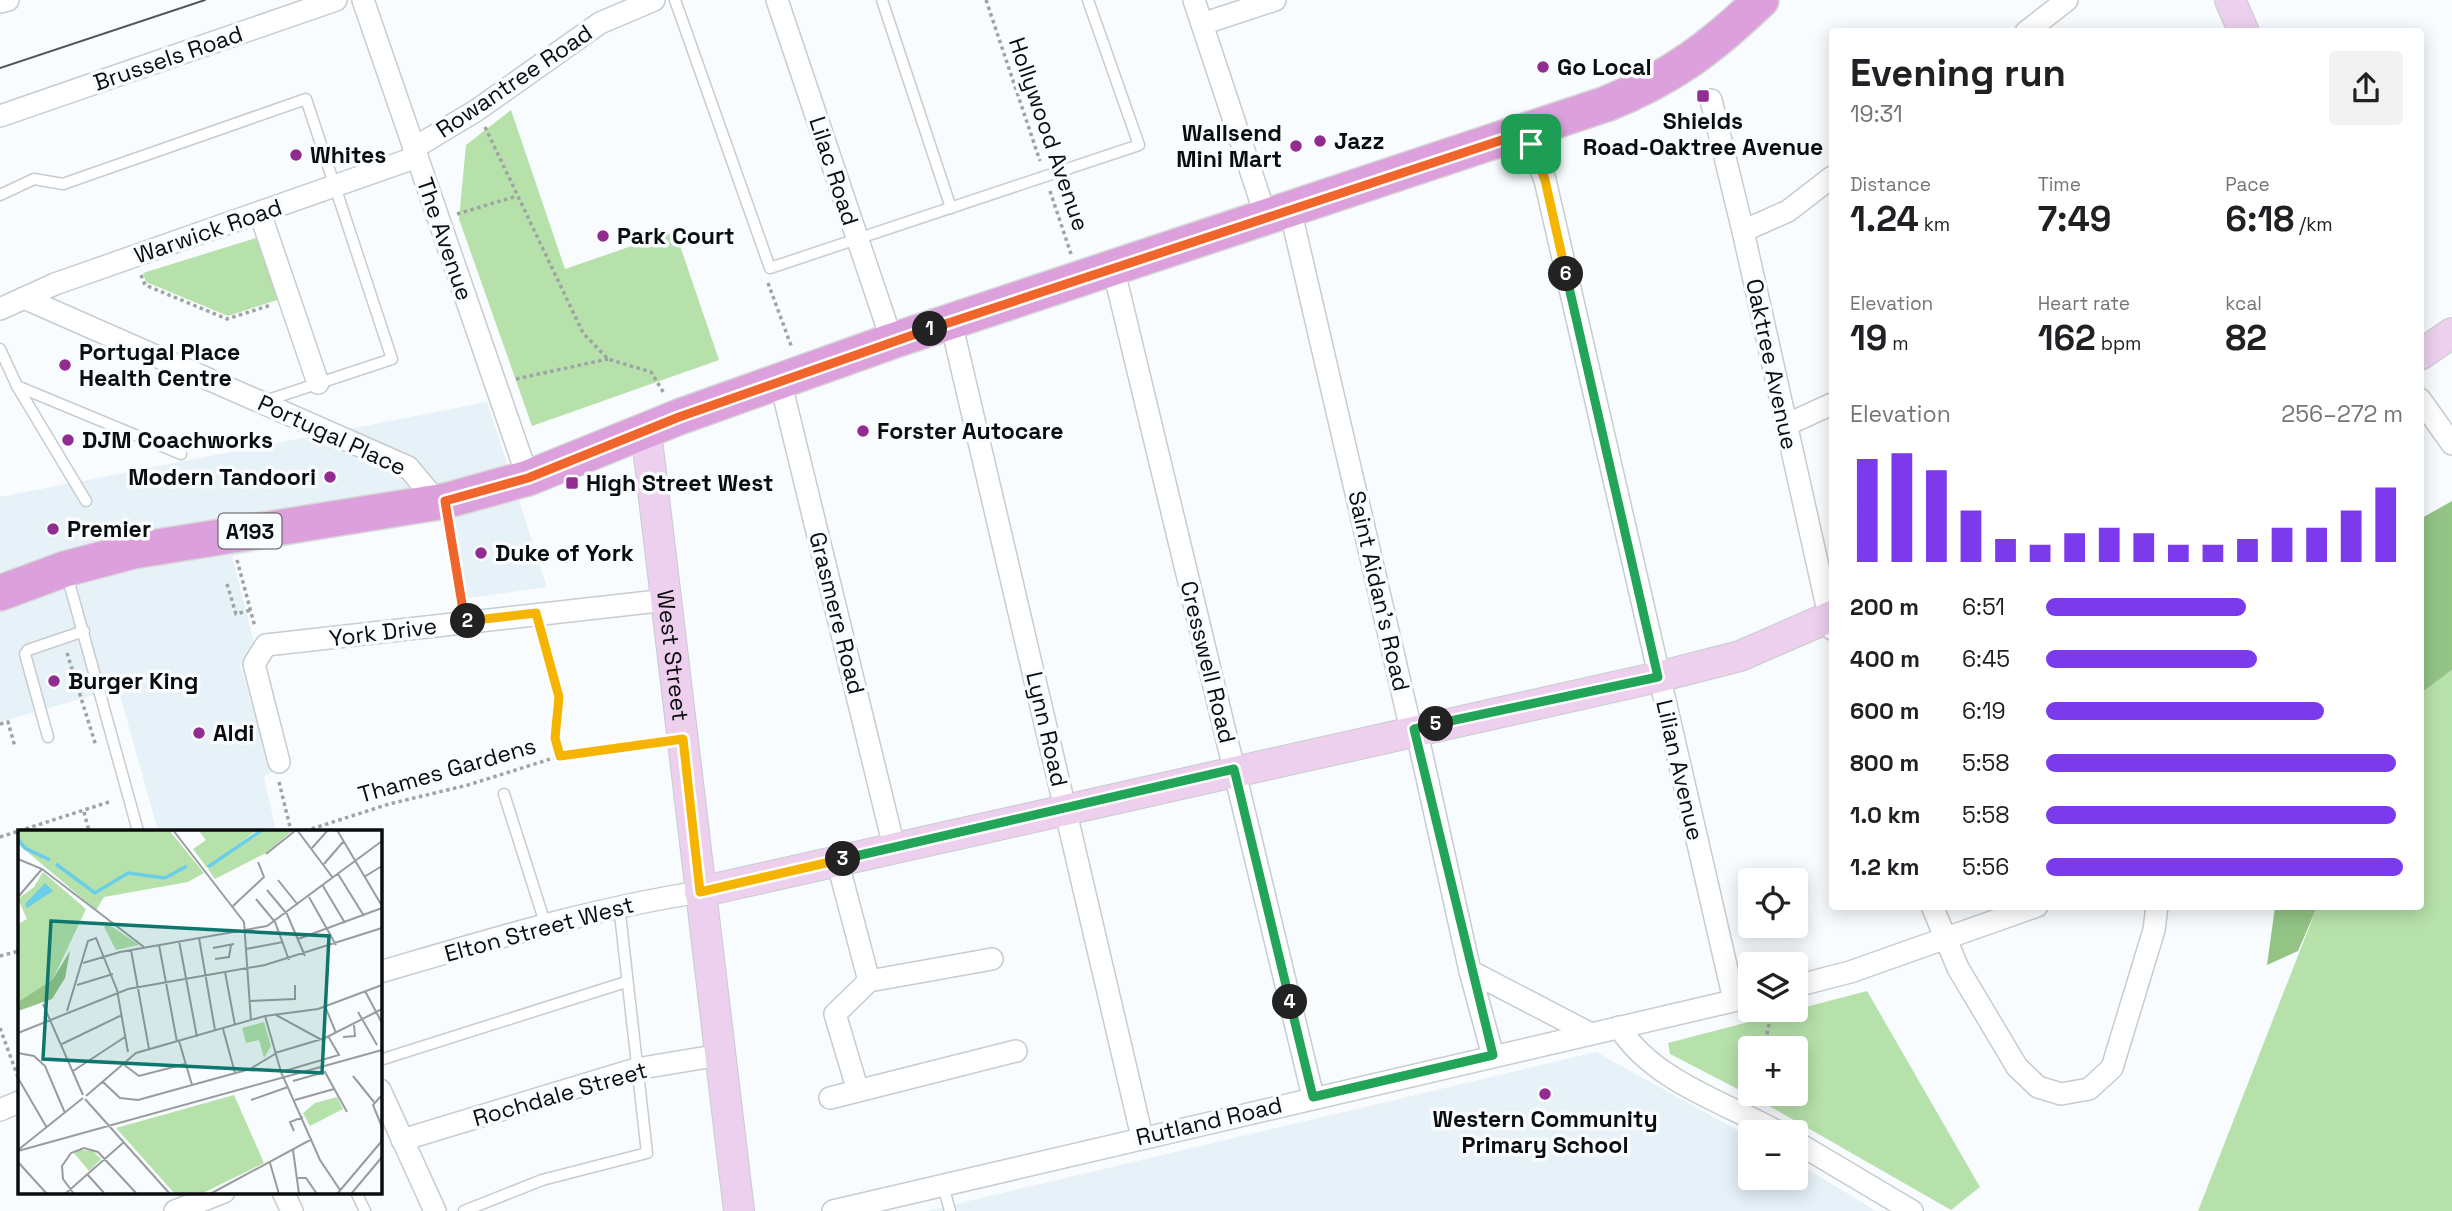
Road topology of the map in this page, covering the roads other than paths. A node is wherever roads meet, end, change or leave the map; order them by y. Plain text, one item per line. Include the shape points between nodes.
1 (8, 0) edge
2 (335, 0) edge
3 (363, 0) edge
4 (654, 0) edge
5 (675, 0) edge
6 (777, 0) edge
7 (882, 0) edge
8 (1088, 0) edge
9 (1194, 0) edge
10 (1275, 0) edge
11 (1761, 0) edge
12 (2067, 0) edge
13 (2230, 0) edge
14 (0, 2) edge
15 (1202, 24) junction
16 (2030, 28) edge
17 (2242, 28) edge
18 (1710, 100) dead end
19 (0, 116) edge
20 (1526, 132) junction
21 (415, 152) junction
22 (1829, 179) edge
23 (335, 186) junction
24 (0, 195) edge
25 (951, 208) junction
26 (260, 213) junction
27 (1278, 214) junction
28 (1744, 231) junction
29 (857, 239) junction
30 (1113, 267) junction
31 (24, 298) junction
32 (0, 309) edge
33 (951, 322) junction
34 (2452, 333) edge
35 (891, 341) junction
36 (0, 349) edge
37 (2424, 352) edge
38 (791, 376) junction
39 (318, 383) junction
40 (17, 386) junction
41 (261, 402) junction
42 (1829, 405) edge
43 (2424, 405) edge
44 (1786, 425) junction
45 (646, 431) junction
46 (2452, 444) edge
47 (181, 454) dead end
48 (528, 478) junction
49 (86, 501) dead end
50 (441, 501) junction
51 (65, 569) junction
52 (0, 593) edge
53 (667, 600) junction
54 (1829, 612) edge
55 (536, 613) junction
56 (1829, 622) edge
57 (84, 631) junction
58 (1658, 677) junction
59 (559, 697) road end
60 (1414, 729) junction
61 (48, 737) dead end
62 (279, 762) road end
63 (1234, 769) junction
64 (504, 794) dead end
65 (1065, 808) junction
66 (138, 830) edge
67 (894, 847) junction
68 (837, 860) junction
69 (700, 892) junction
70 (618, 905) junction
71 (1933, 910) edge
72 (2026, 910) edge
73 (2156, 910) edge
74 (545, 923) junction
75 (1945, 939) junction
76 (992, 959) dead end
77 (382, 971) edge
78 (1470, 971) junction
79 (869, 981) junction
80 (626, 982) junction
81 (1808, 983) edge
82 (1738, 984) edge
83 (1738, 1000) edge
84 (1619, 1027) junction
85 (1591, 1034) junction
86 (1016, 1051) dead end
87 (720, 1055) junction
88 (1493, 1055) junction
89 (382, 1059) edge
90 (636, 1069) junction
91 (858, 1091) junction
92 (382, 1095) edge
93 (1313, 1097) junction
94 (830, 1098) dead end
95 (18, 1102) edge
96 (0, 1110) edge
97 (1755, 1120) edge
98 (1142, 1137) junction
99 (402, 1140) junction
100 (1808, 1149) edge
101 (943, 1185) junction
102 (219, 1194) edge
103 (284, 1194) edge
104 (357, 1194) edge
105 (175, 1211) edge
106 (292, 1211) edge
107 (365, 1211) edge
108 (435, 1211) edge
109 (464, 1211) edge
110 (739, 1211) edge
111 (833, 1211) edge
112 (950, 1211) edge
113 (1912, 1211) edge

1 - 14 street
2 - 19 street, Brussels Road
3 - 21 street, The Avenue
4 - 21 street, Rowantree Road via 600,23
5 - 29 lane via 770,268
6 - 29 street, Lilac Road
7 - 25 lane
8 - 25 lane via 1139,145
9 - 15 street, Saint Aidan's Road
10 - 15 street
11 - 20 main road, A193 via 1724,36 1667,78
12 - 16 street
13 - 17 street
15 - 27 street, Saint Aidan's Road
18 - 28 street, Oaktree Avenue
20 - 27 main road, A193
20 - 58 street, Lilian Avenue via 1545,180
21 - 23 street, Warwick Road
21 - 48 street, The Avenue
22 - 28 street via 1788,211
23 - 24 lane via 306,99 63,184 34,179
23 - 26 street, Warwick Road
23 - 39 lane via 392,359
25 - 29 lane
26 - 31 street, Warwick Road
26 - 39 street
27 - 30 main road, A193
27 - 60 street, Saint Aidan's Road
28 - 44 street, Oaktree Avenue
29 - 35 street, Lilac Road
30 - 33 main road, A193
30 - 63 street, Cresswell Road
31 - 32 street, Warwick Road
31 - 41 street, Portugal Place
33 - 35 main road, A193
33 - 65 street, Lynn Road
34 - 37 street
35 - 38 main road, A193
36 - 40 lane
38 - 45 main road, A193
38 - 67 street, Grasmere Road
39 - 41 lane
40 - 47 lane
40 - 49 lane
41 - 50 street, Portugal Place via 408,467
42 - 44 street
43 - 46 street
44 - 54 street, Oaktree Avenue
45 - 48 main road, A193
45 - 53 street, West Street
48 - 50 main road, A193
50 - 51 main road, A193 via 133,551
51 - 52 main road, A193
51 - 57 lane
53 - 55 street, York Drive
53 - 69 street, West Street
55 - 59 lane
55 - 62 street, York Drive via 264,649 254,664
56 - 58 street via 1740,656
57 - 61 lane via 25,654
57 - 66 lane
58 - 60 street
58 - 82 street, Lilian Avenue
60 - 63 street
60 - 78 street, Saint Aidan's Road
63 - 65 street
63 - 93 street, Cresswell Road
64 - 74 lane
65 - 67 street
65 - 98 street, Lynn Road
67 - 68 street
68 - 69 street
68 - 79 street
69 - 70 street, Elton Street West
69 - 87 street, West Street
70 - 74 street, Elton Street West
70 - 80 lane
71 - 75 street
72 - 75 street
73 - 75 street via 2116,1058 2097,1083 2070,1094 2046,1091 2024,1076
74 - 77 street, Elton Street West
75 - 81 street
76 - 79 street
78 - 85 street
78 - 88 street, Saint Aidan's Road
79 - 91 street via 835,1014
80 - 89 lane
80 - 90 lane
83 - 84 street, Rutland Road
84 - 85 street, Rutland Road
84 - 97 street via 1655,1067
85 - 88 street, Rutland Road
86 - 91 street
87 - 90 street, Rochdale Street
87 - 110 street, West Street
88 - 93 street, Rutland Road
90 - 99 street, Rochdale Street
90 - 109 lane via 648,1153 542,1180
91 - 94 street
92 - 99 street
93 - 98 street, Rutland Road
95 - 96 street
98 - 101 street, Rutland Road
99 - 108 street
100 - 113 street
101 - 111 street, Rutland Road
101 - 112 lane
102 - 105 street
103 - 106 street
104 - 107 lane

